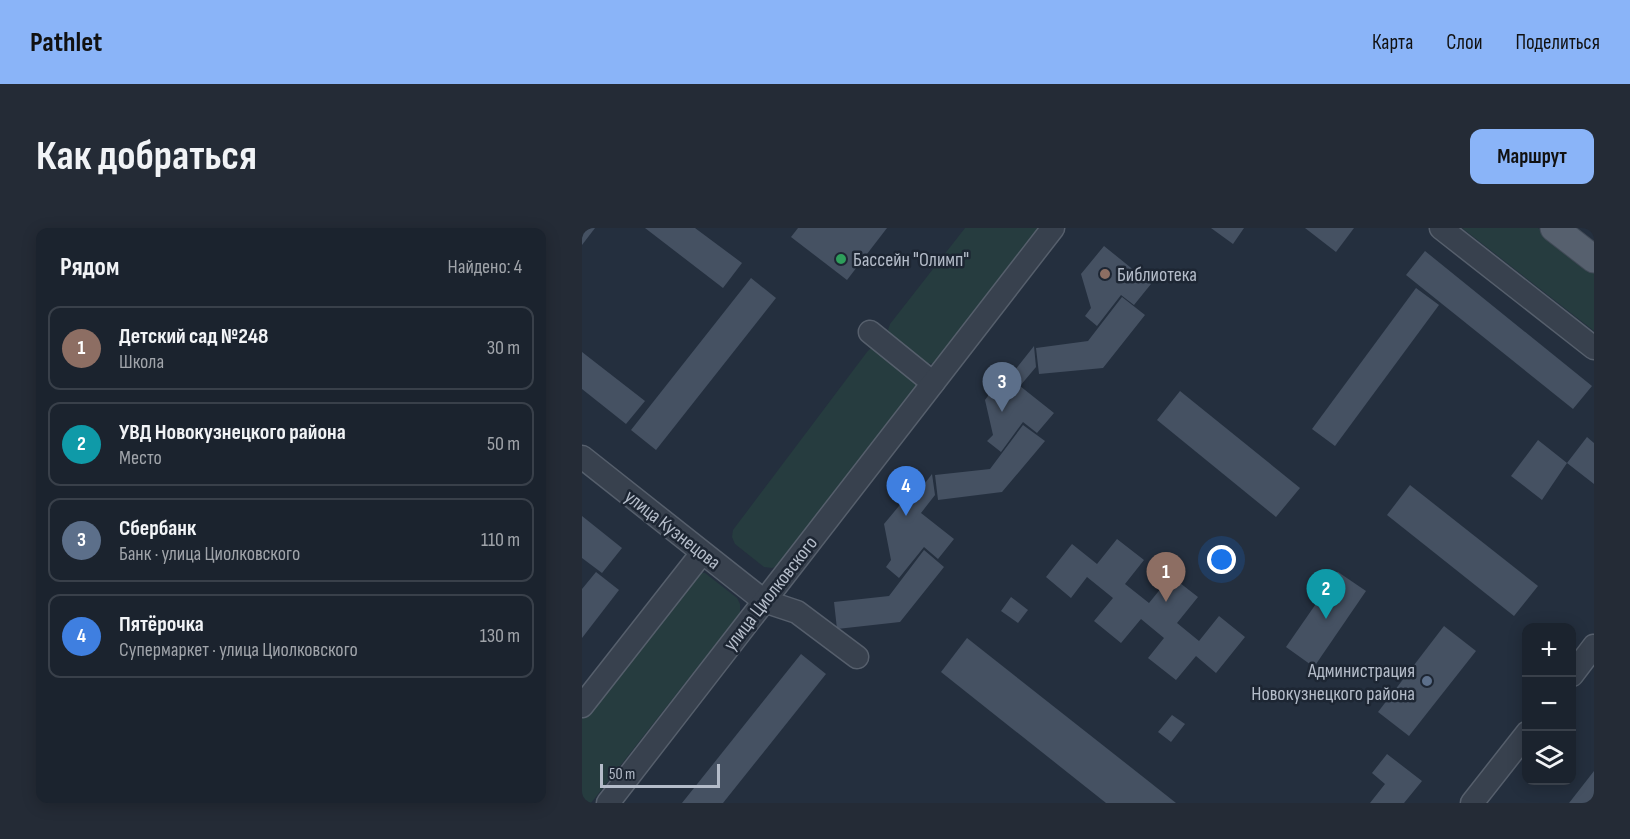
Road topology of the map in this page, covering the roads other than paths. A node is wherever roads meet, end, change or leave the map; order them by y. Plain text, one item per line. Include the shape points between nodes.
1 (1053, 228) edge
2 (1441, 228) edge
3 (1554, 228) edge
4 (1594, 259) edge
5 (870, 332) dead end
6 (1594, 348) edge
7 (933, 383) junction
8 (582, 457) edge
9 (702, 553) junction
10 (764, 601) junction
11 (1594, 646) edge
12 (857, 657) dead end
13 (1576, 670) edge
14 (582, 706) edge
15 (1522, 739) edge
16 (608, 803) edge
17 (1472, 803) edge

1 - 7 street, улица Циолковского
2 - 6 street
3 - 4 main road
5 - 7 street
7 - 10 street, улица Циолковского
8 - 9 street, улица Кузнецова
9 - 10 street, улица Кузнецова
9 - 14 street
10 - 12 street, улица Кузнецова via 797,612
10 - 16 street, улица Циолковского
11 - 13 street
15 - 17 street

